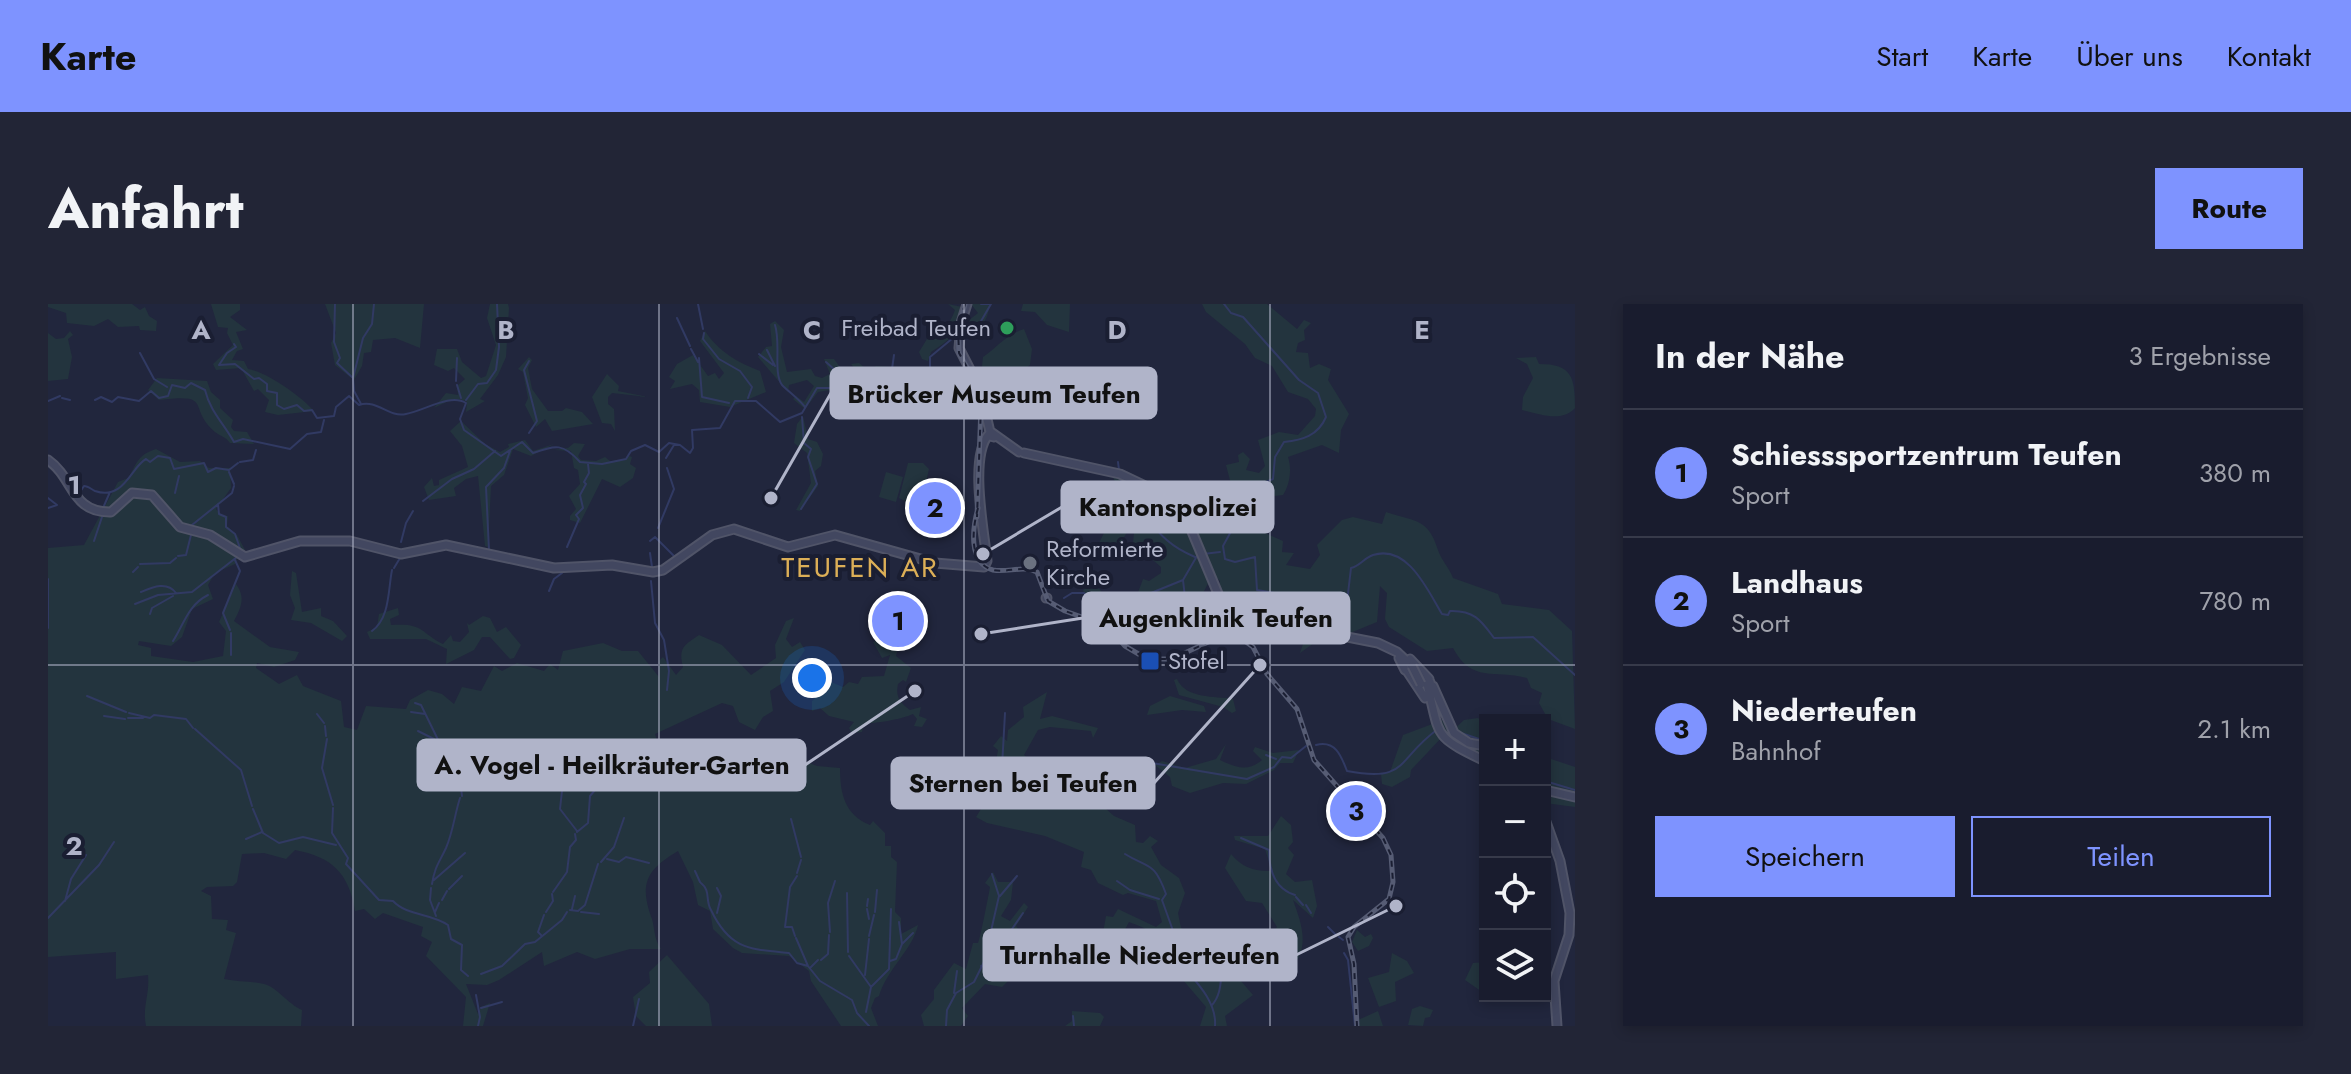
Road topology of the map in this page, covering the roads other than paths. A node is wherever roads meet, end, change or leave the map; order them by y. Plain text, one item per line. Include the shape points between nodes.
1 (967, 304) edge
2 (991, 435) junction
3 (48, 460) edge
4 (1378, 643) junction
5 (1387, 646) junction
6 (1408, 669) junction
7 (1426, 681) junction
8 (1425, 698) junction
9 (1432, 720) junction
10 (1479, 745) edge
11 (1479, 758) edge
12 (1551, 791) edge
13 (1575, 797) edge
14 (1551, 838) edge
15 (1557, 1026) edge

1 - 2 main road via 960,352 980,389
2 - 3 main road via 982,441 980,468 987,565 940,564 835,535 788,547 734,529 706,538 661,571 603,565 554,568 441,544 399,553 362,543 300,541 241,556 210,535 180,527 152,495 132,493 111,512 76,500 62,472
2 - 4 main road via 1036,457 1138,480 1164,495 1186,518 1214,586 1237,614
4 - 5 main road
4 - 6 main road
5 - 6 main road
5 - 7 main road via 1403,654
6 - 7 main road, bridge
6 - 8 main road
7 - 8 main road
7 - 9 main road
7 - 10 main road via 1455,735
8 - 9 main road
9 - 11 main road via 1451,743
12 - 13 main road
14 - 15 main road via 1569,901 1569,935 1555,977

